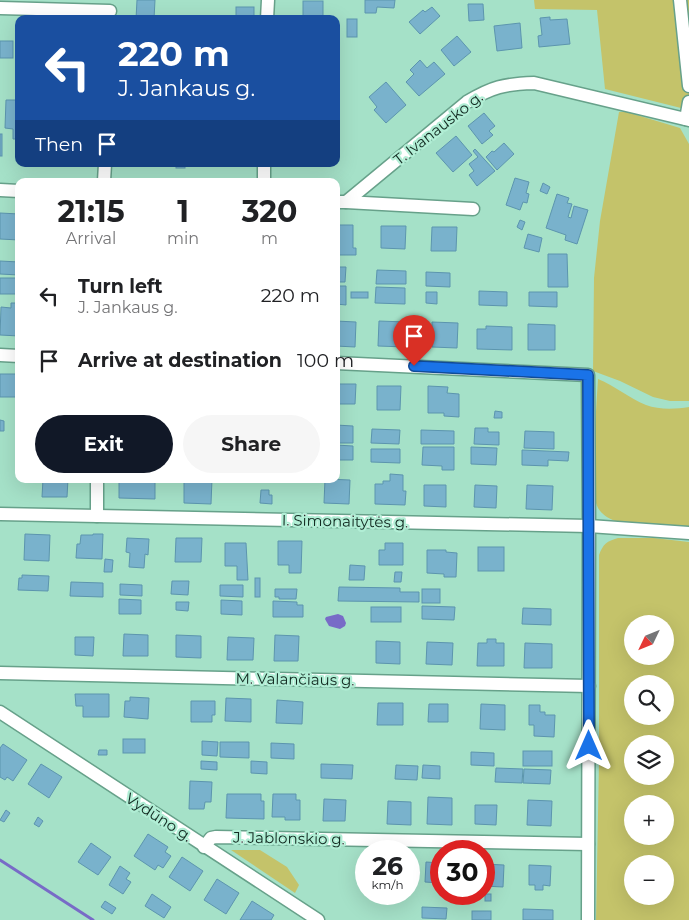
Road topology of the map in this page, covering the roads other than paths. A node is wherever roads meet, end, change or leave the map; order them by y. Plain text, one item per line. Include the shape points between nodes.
1 (268, 0) edge
2 (680, 0) edge
3 (0, 8) edge
4 (110, 10) edge
5 (267, 15) edge
6 (689, 86) edge
7 (689, 102) edge
8 (688, 120) edge
9 (0, 190) edge
10 (15, 191) edge
11 (341, 202) edge
12 (473, 209) dead end
13 (0, 356) edge
14 (15, 356) edge
15 (340, 363) edge
16 (97, 483) edge
17 (0, 514) edge
18 (97, 516) junction
19 (589, 526) junction
20 (689, 533) edge
21 (0, 672) edge
22 (589, 686) junction
23 (0, 712) edge
24 (588, 844) junction
25 (204, 847) junction
26 (318, 920) edge
27 (588, 920) edge

1 - 5 street
2 - 6 street
3 - 4 street
7 - 8 street
8 - 11 street, T. Ivanausko g. via 534,83 510,84 487,90 467,102
9 - 10 street
11 - 12 street, T. Ivanausko g.
13 - 14 street
15 - 19 street via 588,375
16 - 18 street
17 - 18 street, I. Simonaitytės g.
18 - 19 street, I. Simonaitytės g.
19 - 20 street, I. Simonaitytės g.
19 - 22 street
21 - 22 street, M. Valančiaus g.
22 - 24 street
23 - 25 street, Vydūno g.
24 - 25 street, J. Jablonskio g. via 216,837
24 - 27 street
25 - 26 street, Vydūno g.

